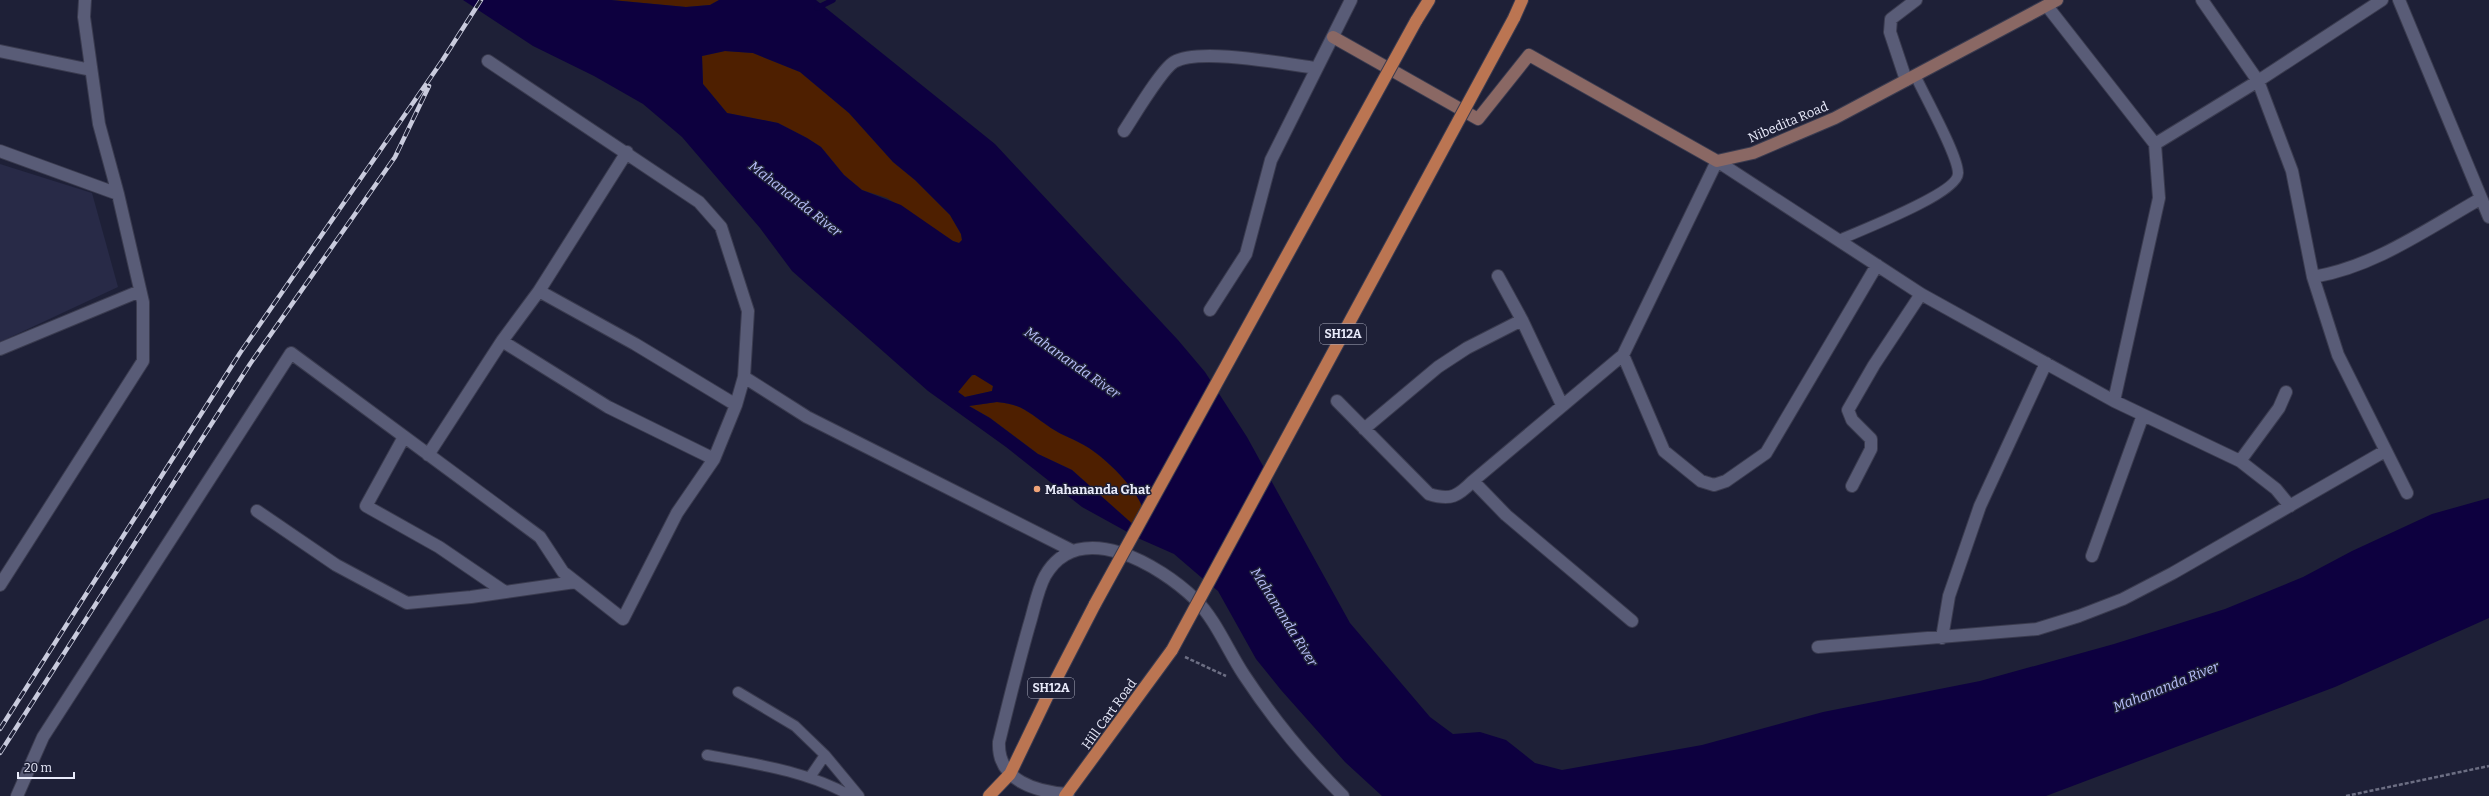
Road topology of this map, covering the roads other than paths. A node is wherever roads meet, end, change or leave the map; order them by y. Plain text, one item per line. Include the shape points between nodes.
1 (85, 0) edge
2 (1351, 0) edge
3 (1429, 0) edge
4 (1522, 0) edge
5 (1916, 0) edge
6 (2202, 0) edge
7 (2382, 0) edge
8 (2399, 0) edge
9 (2052, 3) edge
10 (1333, 37) junction
11 (0, 51) edge
12 (488, 61) dead end
13 (1316, 68) junction
14 (92, 70) junction
15 (1911, 78) junction
16 (2258, 81) junction
17 (1124, 131) dead end
18 (2155, 144) junction
19 (0, 151) edge
20 (626, 152) junction
21 (1717, 161) junction
22 (118, 194) junction
23 (2480, 199) junction
24 (2489, 217) edge
25 (1839, 240) junction
26 (1878, 265) junction
27 (1498, 276) dead end
28 (2314, 277) junction
29 (140, 291) junction
30 (539, 291) junction
31 (1921, 294) junction
32 (1210, 310) dead end
33 (1522, 320) junction
34 (502, 341) junction
35 (0, 349) edge
36 (1623, 355) junction
37 (2046, 363) junction
38 (744, 377) junction
39 (2286, 392) dead end
40 (2114, 401) junction
41 (1337, 402) dead end
42 (736, 405) junction
43 (1562, 405) junction
44 (2143, 415) junction
45 (1364, 428) junction
46 (404, 437) junction
47 (2385, 451) junction
48 (428, 455) junction
49 (714, 459) junction
50 (2240, 461) junction
51 (1473, 480) junction
52 (1852, 486) dead end
53 (2407, 493) dead end
54 (2290, 506) junction
55 (257, 511) dead end
56 (1073, 551) junction
57 (2092, 556) dead end
58 (576, 582) junction
59 (0, 585) edge
60 (505, 592) junction
61 (1632, 621) dead end
62 (1942, 638) junction
63 (1818, 647) dead end
64 (738, 692) dead end
65 (707, 755) dead end
66 (825, 755) junction
67 (1010, 774) junction
68 (810, 777) junction
69 (1067, 795) edge
70 (17, 796) edge
71 (851, 796) edge
72 (859, 796) edge
73 (989, 796) edge
74 (996, 796) edge
75 (1343, 796) edge

1 - 14 street via 84,17
2 - 10 street
3 - 67 main road, SH12A, bridge via 1095,604
4 - 69 main road, Hill Cart Road / SH12A, bridge via 1172,650
5 - 15 street via 1892,20 1890,32
6 - 16 street
7 - 16 street
8 - 23 street
9 - 15 street, Nibedita Road
9 - 18 street
10 - 13 street
10 - 21 street via 1478,119 1529,55
11 - 14 street
12 - 20 street
13 - 17 street via 1210,56 1174,62
13 - 32 street via 1271,160 1246,254
14 - 22 street via 99,124
15 - 21 street, Nibedita Road via 1835,118 1753,154
15 - 25 lane via 1953,156 1958,173 1955,182 1945,191
16 - 18 street
16 - 28 street via 2292,171
18 - 40 street via 2159,198
19 - 22 street
20 - 30 street
20 - 38 street via 699,202 721,227 748,311
21 - 25 street
21 - 36 street
22 - 29 street
23 - 24 street
23 - 28 street via 2386,253 2346,271
25 - 26 street
26 - 31 street
26 - 36 street via 1766,453 1726,481 1714,485 1701,481 1664,451
27 - 33 street
28 - 47 street via 2338,355
29 - 35 street
29 - 59 street via 143,302 143,361
30 - 34 street
30 - 42 street via 635,344
31 - 37 street
31 - 52 street via 1848,410 1852,420 1871,439 1871,449
33 - 43 street
33 - 45 street via 1467,348 1438,367
34 - 48 street
34 - 49 street via 608,407
36 - 43 street
37 - 40 street
37 - 62 street via 1980,506 1949,596
38 - 42 street
38 - 56 street via 807,417
39 - 50 street via 2279,408
40 - 44 street
41 - 45 street
42 - 49 street
43 - 51 street
44 - 50 street
44 - 57 street
45 - 51 street via 1429,494 1444,499 1460,494
46 - 48 street
46 - 60 street via 366,506 439,546
46 - 70 street via 290,353 43,737
47 - 53 street
47 - 54 street
48 - 58 street via 540,537 564,572
49 - 58 street via 678,513 623,619
50 - 54 street via 2276,489
51 - 61 street via 1506,515
54 - 62 street via 2123,599 2079,616 2037,629
55 - 60 street via 336,565 407,603
56 - 67 street via 1060,560 1046,576 1025,641 999,742 1000,754
56 - 75 street via 1086,547 1115,551 1154,569 1183,589 1204,610 1252,688 1280,727
58 - 60 street
62 - 63 street
64 - 66 lane via 795,726
65 - 68 lane via 760,764
66 - 68 lane
66 - 72 lane
67 - 69 street via 1034,788
67 - 73 main road, SH12A
67 - 74 street
68 - 71 lane

